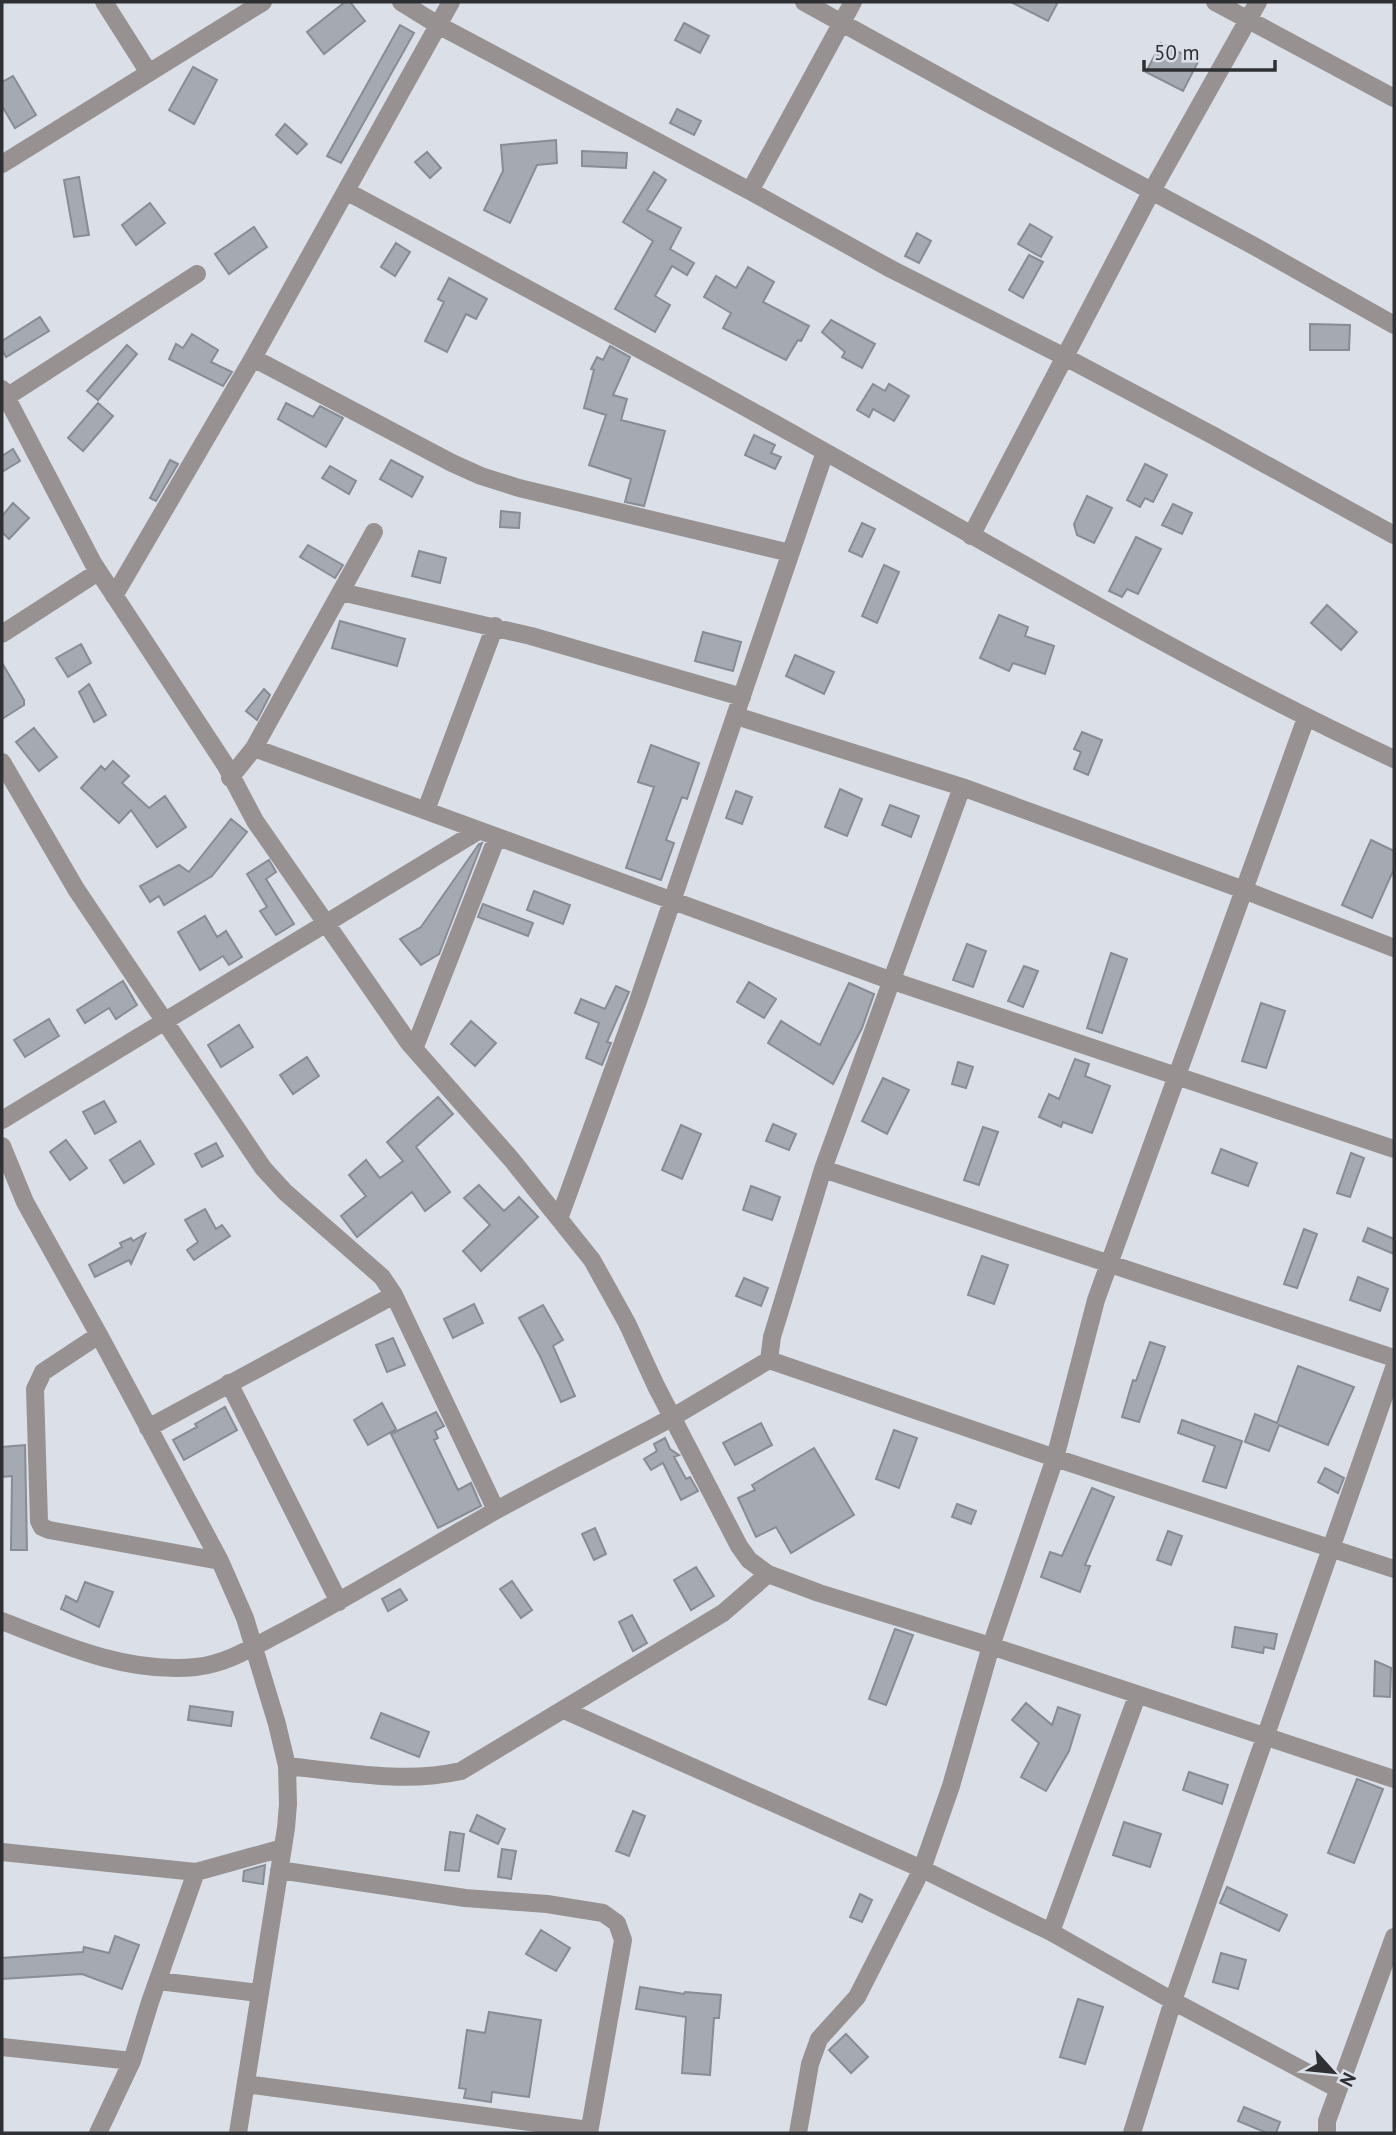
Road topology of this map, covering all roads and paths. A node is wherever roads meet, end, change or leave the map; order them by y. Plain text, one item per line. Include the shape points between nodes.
1 (104, 2) edge
2 (263, 2) edge
3 (401, 2) edge
4 (450, 2) edge
5 (804, 2) edge
6 (853, 2) edge
7 (1215, 2) edge
8 (1258, 2) edge
9 (1248, 19) junction
10 (841, 21) junction
11 (438, 24) junction
12 (149, 73) junction
13 (1394, 98) edge
14 (2, 164) edge
15 (346, 191) junction
16 (750, 191) junction
17 (1151, 191) junction
18 (197, 274) dead end
19 (1394, 325) edge
20 (1065, 357) junction
21 (253, 358) junction
22 (3, 395) edge
23 (825, 452) junction
24 (374, 532) dead end
25 (971, 536) junction
26 (1394, 536) edge
27 (790, 553) junction
28 (98, 572) junction
29 (341, 592) junction
30 (114, 596) junction
31 (495, 626) junction
32 (2, 634) edge
33 (742, 697) junction
34 (736, 716) junction
35 (1306, 718) junction
36 (254, 748) junction
37 (1394, 759) edge
38 (2, 761) edge
39 (230, 778) junction
40 (962, 787) junction
41 (426, 810) junction
42 (478, 831) junction
43 (497, 837) junction
44 (1244, 890) junction
45 (673, 901) junction
46 (326, 923) junction
47 (1394, 948) edge
48 (891, 981) junction
49 (166, 1021) junction
50 (414, 1049) junction
51 (1176, 1077) junction
52 (2, 1120) edge
53 (2, 1146) edge
54 (1394, 1149) edge
55 (823, 1169) junction
56 (559, 1219) junction
57 (1109, 1263) junction
58 (394, 1295) junction
59 (99, 1335) junction
60 (1394, 1358) edge
61 (768, 1360) junction
62 (1394, 1368) edge
63 (229, 1383) junction
64 (673, 1416) junction
65 (148, 1428) junction
66 (1055, 1458) junction
67 (496, 1510) junction
68 (1331, 1548) junction
69 (220, 1561) junction
70 (1394, 1569) edge
71 (768, 1574) junction
72 (339, 1602) junction
73 (2, 1621) edge
74 (991, 1646) junction
75 (253, 1647) junction
76 (1137, 1696) junction
77 (564, 1710) junction
78 (1265, 1737) junction
79 (287, 1766) junction
80 (1394, 1779) edge
81 (283, 1848) junction
82 (2, 1852) edge
83 (922, 1869) junction
84 (279, 1870) junction
85 (196, 1872) junction
86 (1051, 1932) junction
87 (1394, 1937) edge
88 (158, 1982) junction
89 (258, 1993) junction
90 (1173, 2001) junction
91 (2, 2046) edge
92 (132, 2061) junction
93 (246, 2084) junction
94 (1338, 2089) junction
95 (589, 2132) edge
96 (99, 2133) edge
97 (238, 2133) edge
98 (797, 2133) edge
99 (1132, 2133) edge
100 (1327, 2133) edge

1 - 12 street
2 - 12 street
3 - 11 street
4 - 11 street
5 - 10 street
6 - 10 street
7 - 9 street
8 - 9 street
9 - 13 street
9 - 17 street
10 - 16 street
10 - 17 street
11 - 15 street
11 - 16 street
12 - 14 street
15 - 21 street
15 - 23 street
16 - 20 street
17 - 19 street
17 - 20 street
18 - 22 street
20 - 25 street
20 - 26 street
21 - 27 street via 481,476
21 - 30 street
22 - 28 street
23 - 25 street
23 - 27 street
24 - 29 street
25 - 35 street
27 - 33 street
28 - 30 street
28 - 32 street
29 - 31 street
29 - 36 street
30 - 39 street
31 - 33 street
31 - 41 street
33 - 34 street
34 - 40 street
34 - 45 street
35 - 37 street
35 - 44 street
36 - 39 street
36 - 41 street
38 - 49 street via 76,889
39 - 46 street
40 - 44 street
40 - 48 street
41 - 42 street
42 - 43 street
42 - 46 street
43 - 45 street
43 - 50 street
44 - 47 street
44 - 51 street
45 - 48 street
45 - 56 street
46 - 49 street
46 - 50 street
48 - 51 street
48 - 55 street
49 - 52 street
49 - 58 street via 263,1168 382,1277
50 - 56 street
51 - 54 street
51 - 57 street
53 - 59 street via 24,1202
55 - 57 street
55 - 61 street
56 - 64 street via 592,1260
57 - 60 street
57 - 66 street
58 - 63 street
58 - 67 street
59 - 65 street
59 - 69 street via 43,1372 35,1389 42,1527
61 - 64 street
61 - 66 street
62 - 68 street
63 - 65 street
63 - 72 street
64 - 67 street
64 - 71 street via 739,1546
65 - 69 street
66 - 68 street
66 - 74 street
67 - 72 street
68 - 70 street
68 - 78 street
69 - 75 street
71 - 74 street
71 - 77 street via 723,1613
72 - 75 street
73 - 75 street via 86,1653 173,1668 219,1663
74 - 76 street
74 - 83 street
75 - 79 street
76 - 78 street
76 - 86 street
77 - 79 street via 461,1771 432,1778
77 - 83 street
78 - 80 street
78 - 90 street
79 - 81 street
81 - 84 street
81 - 85 street
82 - 85 street
83 - 86 street
83 - 98 street via 857,1997 819,2039
84 - 89 street
84 - 95 street via 465,1898 547,1904 603,1913 617,1923 623,1940
85 - 88 street
86 - 90 street
87 - 94 street
88 - 89 street
88 - 92 street
89 - 93 street
90 - 94 street
90 - 99 street
91 - 92 street
92 - 96 street
93 - 95 street
93 - 97 street
94 - 100 street

